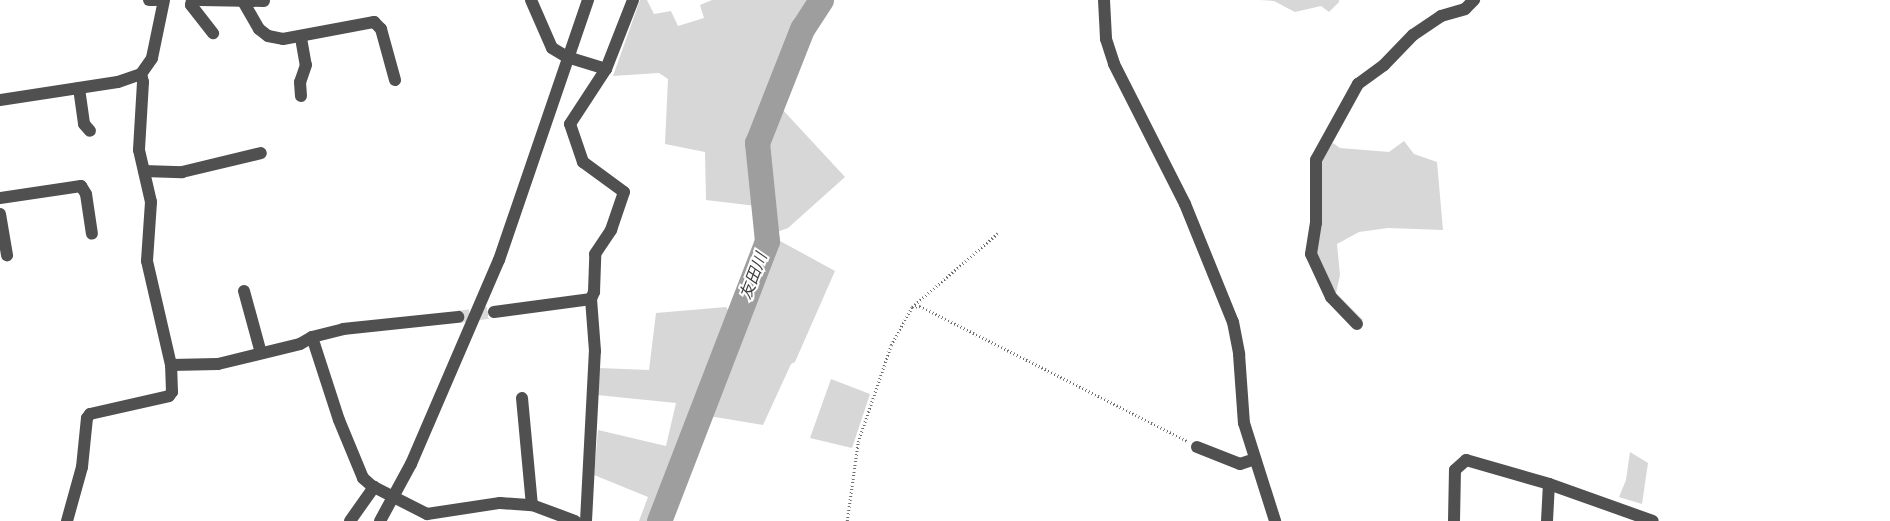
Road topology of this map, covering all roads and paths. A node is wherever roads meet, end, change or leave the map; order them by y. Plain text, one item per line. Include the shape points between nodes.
1 (149, 0) edge
2 (156, 0) edge
3 (164, 0) edge
4 (192, 0) edge
5 (200, 0) edge
6 (531, 0) edge
7 (588, 0) edge
8 (633, 0) edge
9 (1104, 0) edge
10 (1474, 0) edge
11 (264, 1) dead end
12 (244, 3) junction
13 (213, 33) dead end
14 (301, 38) junction
15 (567, 57) junction
16 (606, 69) junction
17 (141, 74) junction
18 (394, 80) dead end
19 (79, 88) junction
20 (301, 96) dead end
21 (0, 100) edge
22 (90, 131) dead end
23 (261, 153) dead end
24 (144, 171) junction
25 (0, 198) edge
26 (0, 214) edge
27 (998, 233) dead end
28 (92, 234) dead end
29 (7, 255) dead end
30 (244, 291) dead end
31 (591, 299) junction
32 (912, 307) junction
33 (494, 312) tunnel mouth
34 (458, 317) tunnel mouth
35 (1357, 324) dead end
36 (312, 337) junction
37 (261, 353) junction
38 (170, 365) junction
39 (522, 398) dead end
40 (1197, 447) joint
41 (1255, 459) junction
42 (1549, 484) junction
43 (374, 487) junction
44 (393, 496) junction
45 (532, 505) junction
46 (1638, 518) edge
47 (67, 521) edge
48 (350, 521) edge
49 (380, 521) edge
50 (575, 521) edge
51 (586, 521) edge
52 (847, 521) edge
53 (1275, 521) edge
54 (1454, 521) edge
55 (1547, 521) edge
56 (1653, 521) edge

1 - 2 street
3 - 17 street via 152,58
4 - 13 street via 191,5
5 - 12 street
6 - 15 street via 552,48
7 - 15 street
8 - 16 street
9 - 41 street via 1106,39 1114,64 1185,204 1233,322 1240,354 1244,423
10 - 35 street via 1465,9 1441,16 1413,35 1384,65 1358,84 1316,160 1316,223 1312,254 1331,298
11 - 12 street
12 - 14 street via 259,29 268,36
14 - 18 street via 374,22 381,29
14 - 20 street via 306,65 300,82
15 - 16 street
15 - 44 street via 499,260 411,464
16 - 31 street via 570,124 583,162 624,192 611,230 595,254
17 - 19 street via 118,82
17 - 24 street via 144,82 139,150
19 - 21 street
19 - 22 street via 84,124
23 - 24 street via 182,172
24 - 38 street via 151,202 147,261
25 - 28 street via 81,186 86,194
26 - 29 street
27 - 32 path
30 - 37 street
31 - 33 street
31 - 51 street via 596,351
32 - 40 path via 920,306
32 - 52 path via 890,345 858,442
34 - 36 street via 343,328
36 - 37 street via 300,344
36 - 43 street via 339,420 363,478
37 - 38 street via 218,364
38 - 47 street via 172,392 169,396 90,414 87,418 82,467
39 - 45 street
40 - 41 street via 1240,464
41 - 53 street
42 - 46 street
42 - 54 street via 1466,460 1455,470
42 - 55 street
43 - 44 street
43 - 48 street
44 - 45 street via 427,514 500,503
44 - 49 street
45 - 50 street
46 - 56 street

